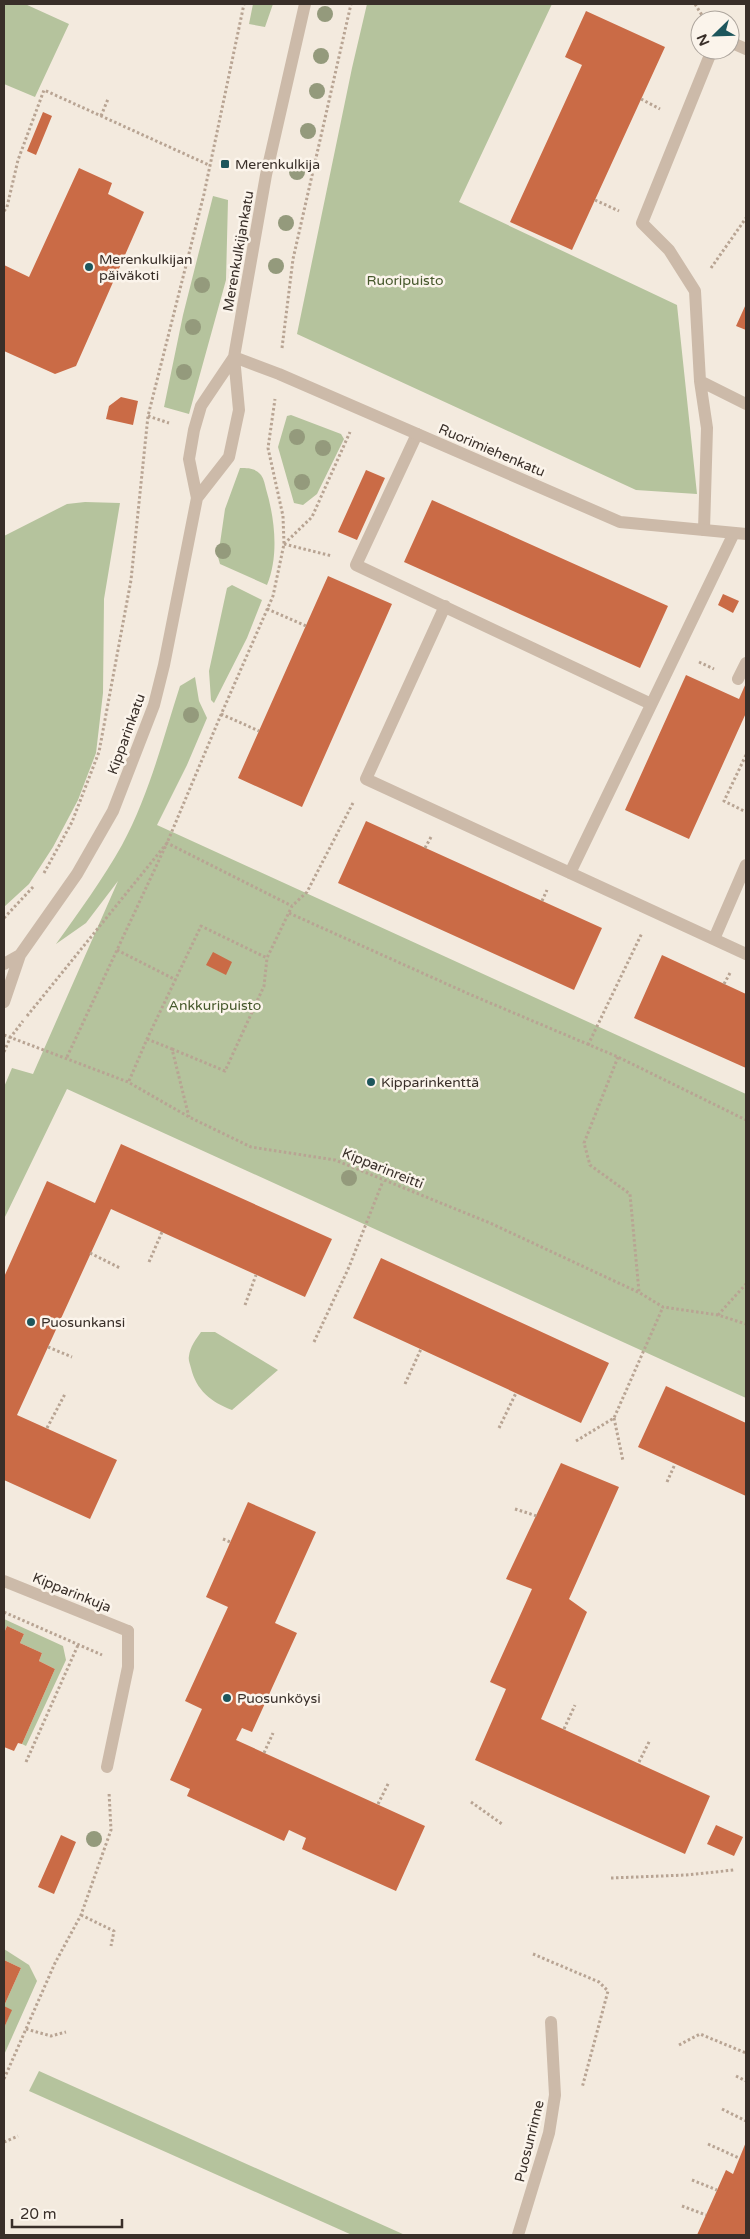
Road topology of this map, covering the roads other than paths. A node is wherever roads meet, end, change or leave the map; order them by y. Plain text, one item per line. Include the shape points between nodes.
1 (305, 4) edge
2 (708, 60) edge
3 (234, 357) junction
4 (700, 381) junction
5 (746, 404) edge
6 (417, 434) junction
7 (197, 498) junction
8 (704, 530) junction
9 (740, 533) edge
10 (445, 606) junction
11 (746, 663) edge
12 (738, 679) dead end
13 (651, 704) junction
14 (746, 865) edge
15 (570, 873) junction
16 (714, 939) junction
17 (746, 954) edge
18 (20, 955) junction
19 (4, 964) edge
20 (4, 1002) edge
21 (4, 1580) edge
22 (107, 1767) road end
23 (551, 2022) dead end
24 (518, 2235) edge

1 - 3 street, Merenkulkijankatu via 266,175
2 - 4 street via 642,222 669,250 695,291
3 - 6 street, Ruorimiehenkatu
3 - 7 street, Kipparinkatu via 239,410 229,456
3 - 7 street, Kipparinkatu via 201,406 194,430 189,459
4 - 5 street
4 - 8 street via 707,428
6 - 8 street, Ruorimiehenkatu via 620,522
6 - 10 street via 356,566
7 - 18 street, Kipparinkatu via 164,664 154,705 135,756 109,819 77,874
8 - 9 street, Ruorimiehenkatu
9 - 13 street
10 - 13 street
10 - 15 street via 366,779
11 - 12 street
13 - 15 street
14 - 16 street
15 - 16 street
16 - 17 street
18 - 19 street, Kipparinkatu
18 - 20 street, Kipparinkatu
21 - 22 street, Kipparinkuja via 128,1631 128,1667
23 - 24 street, Puosunrinne via 556,2095 549,2133

